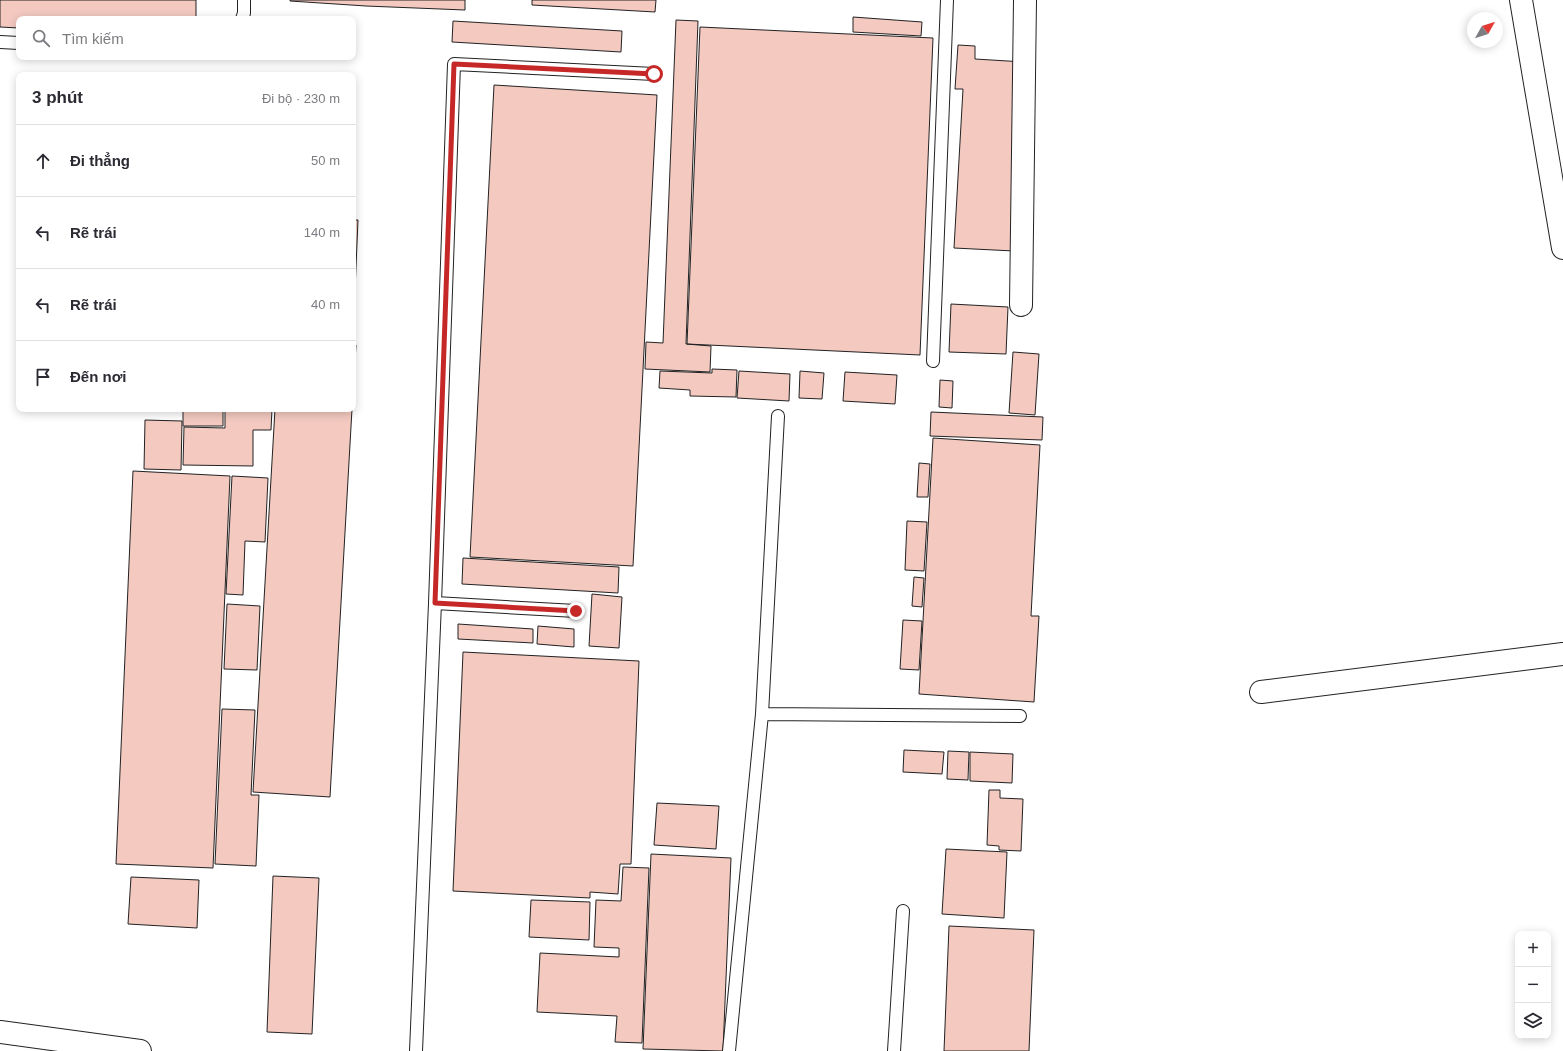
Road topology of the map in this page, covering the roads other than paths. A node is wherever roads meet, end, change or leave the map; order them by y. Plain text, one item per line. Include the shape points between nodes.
1 (244, 0) edge
2 (947, 0) edge
3 (1025, 0) edge
4 (1521, 0) edge
5 (243, 16) edge
6 (0, 42) edge
7 (16, 43) edge
8 (654, 74) dead end
9 (1563, 248) edge
10 (1021, 305) dead end
11 (933, 361) dead end
12 (778, 416) dead end
13 (435, 603) junction
14 (576, 611) dead end
15 (1563, 654) edge
16 (1260, 692) dead end
17 (762, 714) junction
18 (1020, 716) dead end
19 (903, 911) dead end
20 (0, 1032) edge
21 (140, 1051) edge
22 (416, 1051) edge
23 (728, 1051) edge
24 (894, 1051) edge

1 - 5 lane
2 - 11 lane
3 - 10 street
4 - 9 street
6 - 7 lane
8 - 13 lane via 454,64
12 - 17 lane
13 - 14 lane
13 - 22 lane
15 - 16 street
17 - 18 lane
17 - 23 lane
19 - 24 lane
20 - 21 street

